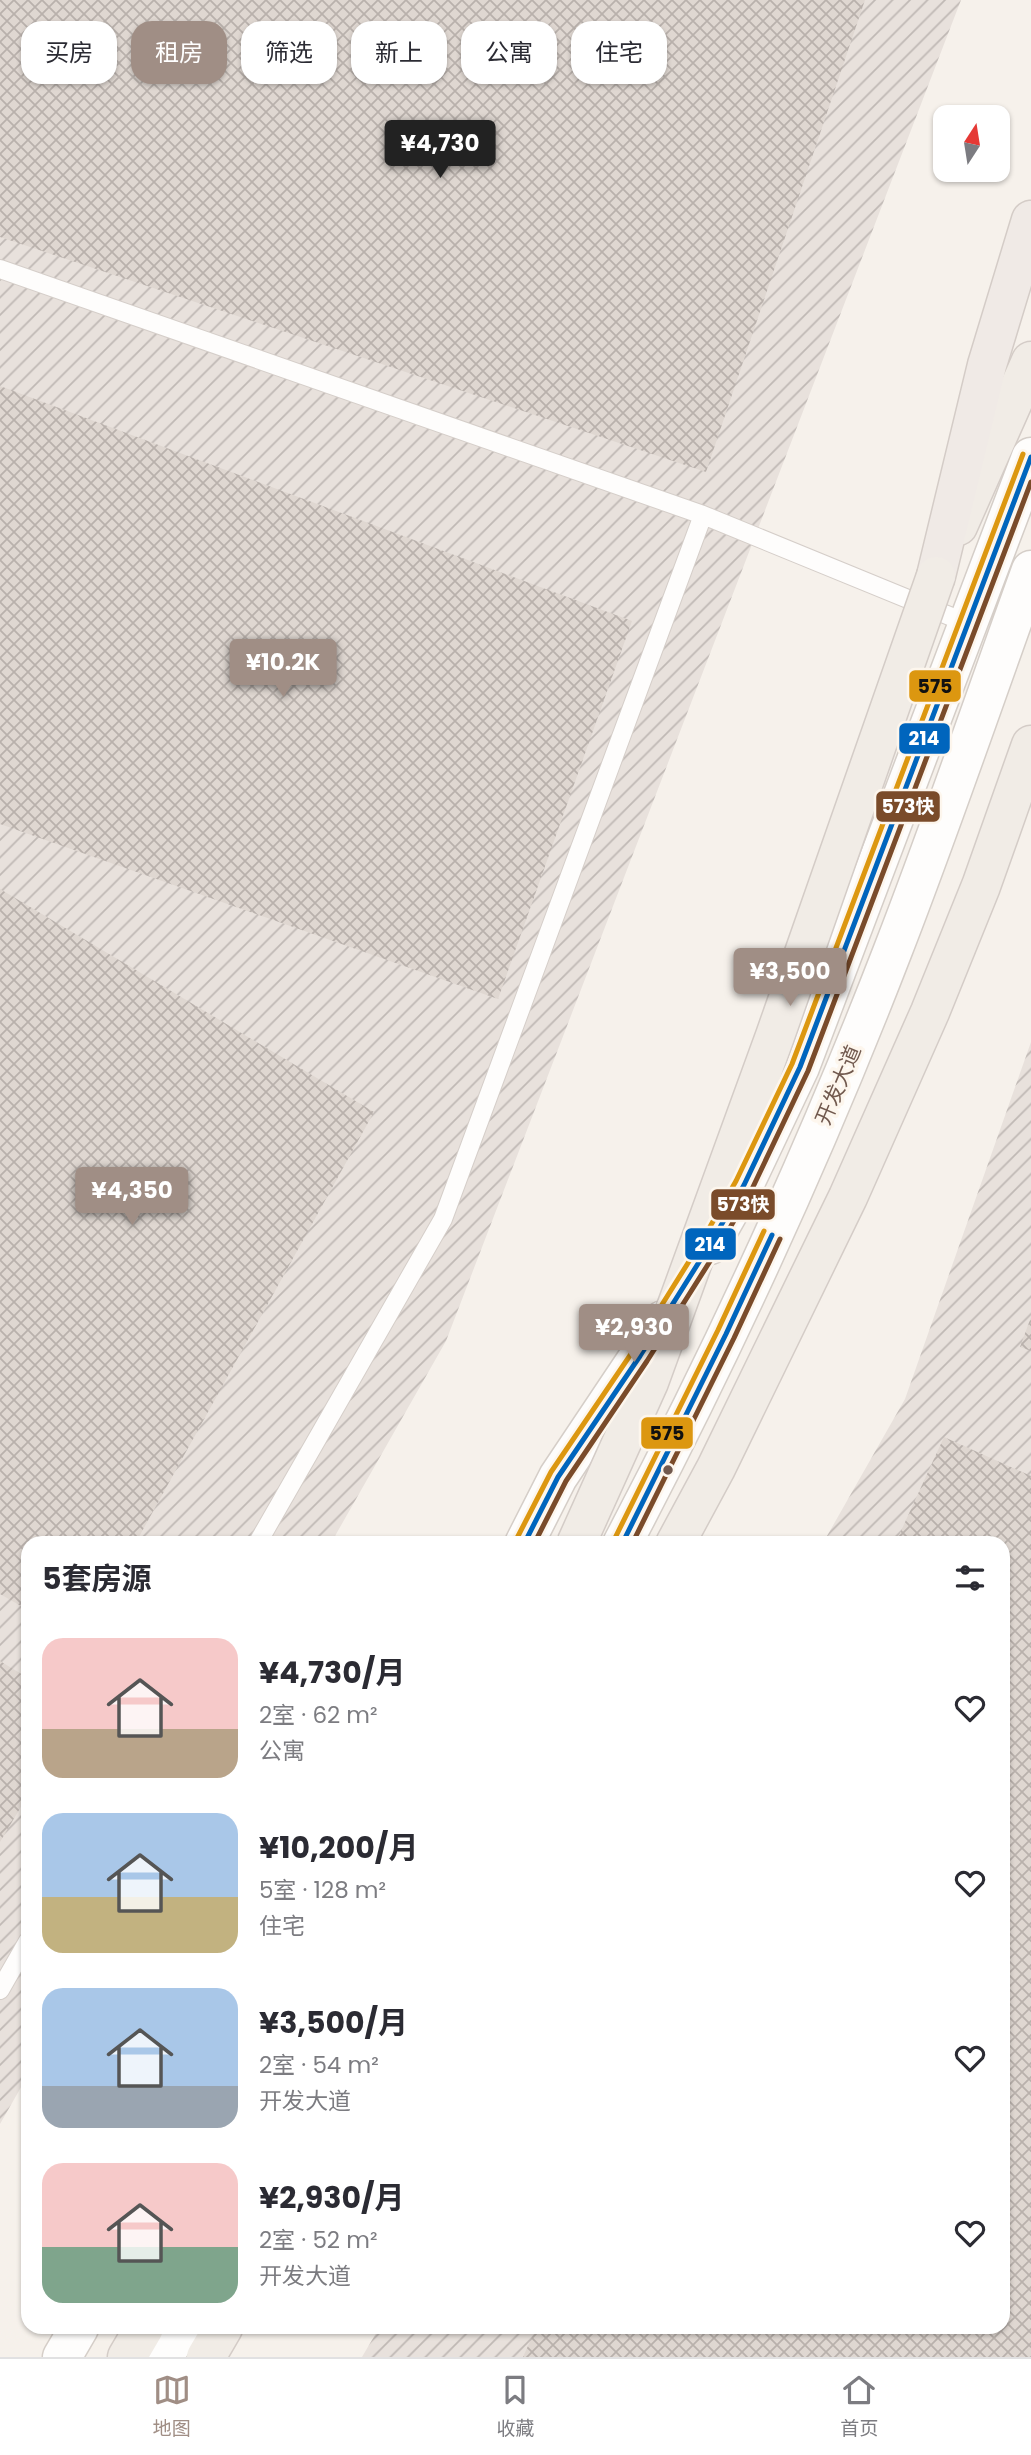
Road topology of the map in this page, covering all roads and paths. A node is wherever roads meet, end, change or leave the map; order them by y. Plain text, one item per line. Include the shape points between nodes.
1 (1031, 219) edge
2 (0, 269) edge
3 (1031, 361) edge
4 (1031, 457) edge
5 (703, 515) junction
6 (1031, 570) edge
7 (936, 576) junction
8 (969, 624) junction
9 (1031, 745) edge
10 (744, 1185) junction
11 (674, 1439) junction
12 (262, 1536) edge
13 (528, 1536) edge
14 (580, 1536) edge
15 (626, 1536) edge
16 (679, 1536) edge
17 (21, 1953) edge
18 (0, 1990) edge
19 (75, 2334) edge
20 (140, 2334) edge
21 (177, 2334) edge
22 (219, 2334) edge
23 (62, 2357) edge
24 (127, 2357) edge
25 (164, 2357) edge
26 (206, 2357) edge

1 - 7 highway via 987,365
2 - 5 lane
3 - 7 main road
4 - 8 main road, 开发大道
5 - 8 lane
5 - 12 lane via 443,1219
6 - 11 main road, 开发大道 via 922,873 845,1068 764,1253
7 - 14 main road, bridge via 649,1382
8 - 10 main road, 开发大道 via 800,1067
9 - 16 main road via 981,886 870,1148 774,1353
10 - 11 main road via 638,1431 634,1453 648,1458
10 - 13 main road, 开发大道 via 647,1345 558,1477
11 - 15 main road, 开发大道
17 - 18 lane
19 - 23 main road
20 - 24 main road
21 - 25 main road
22 - 26 main road

